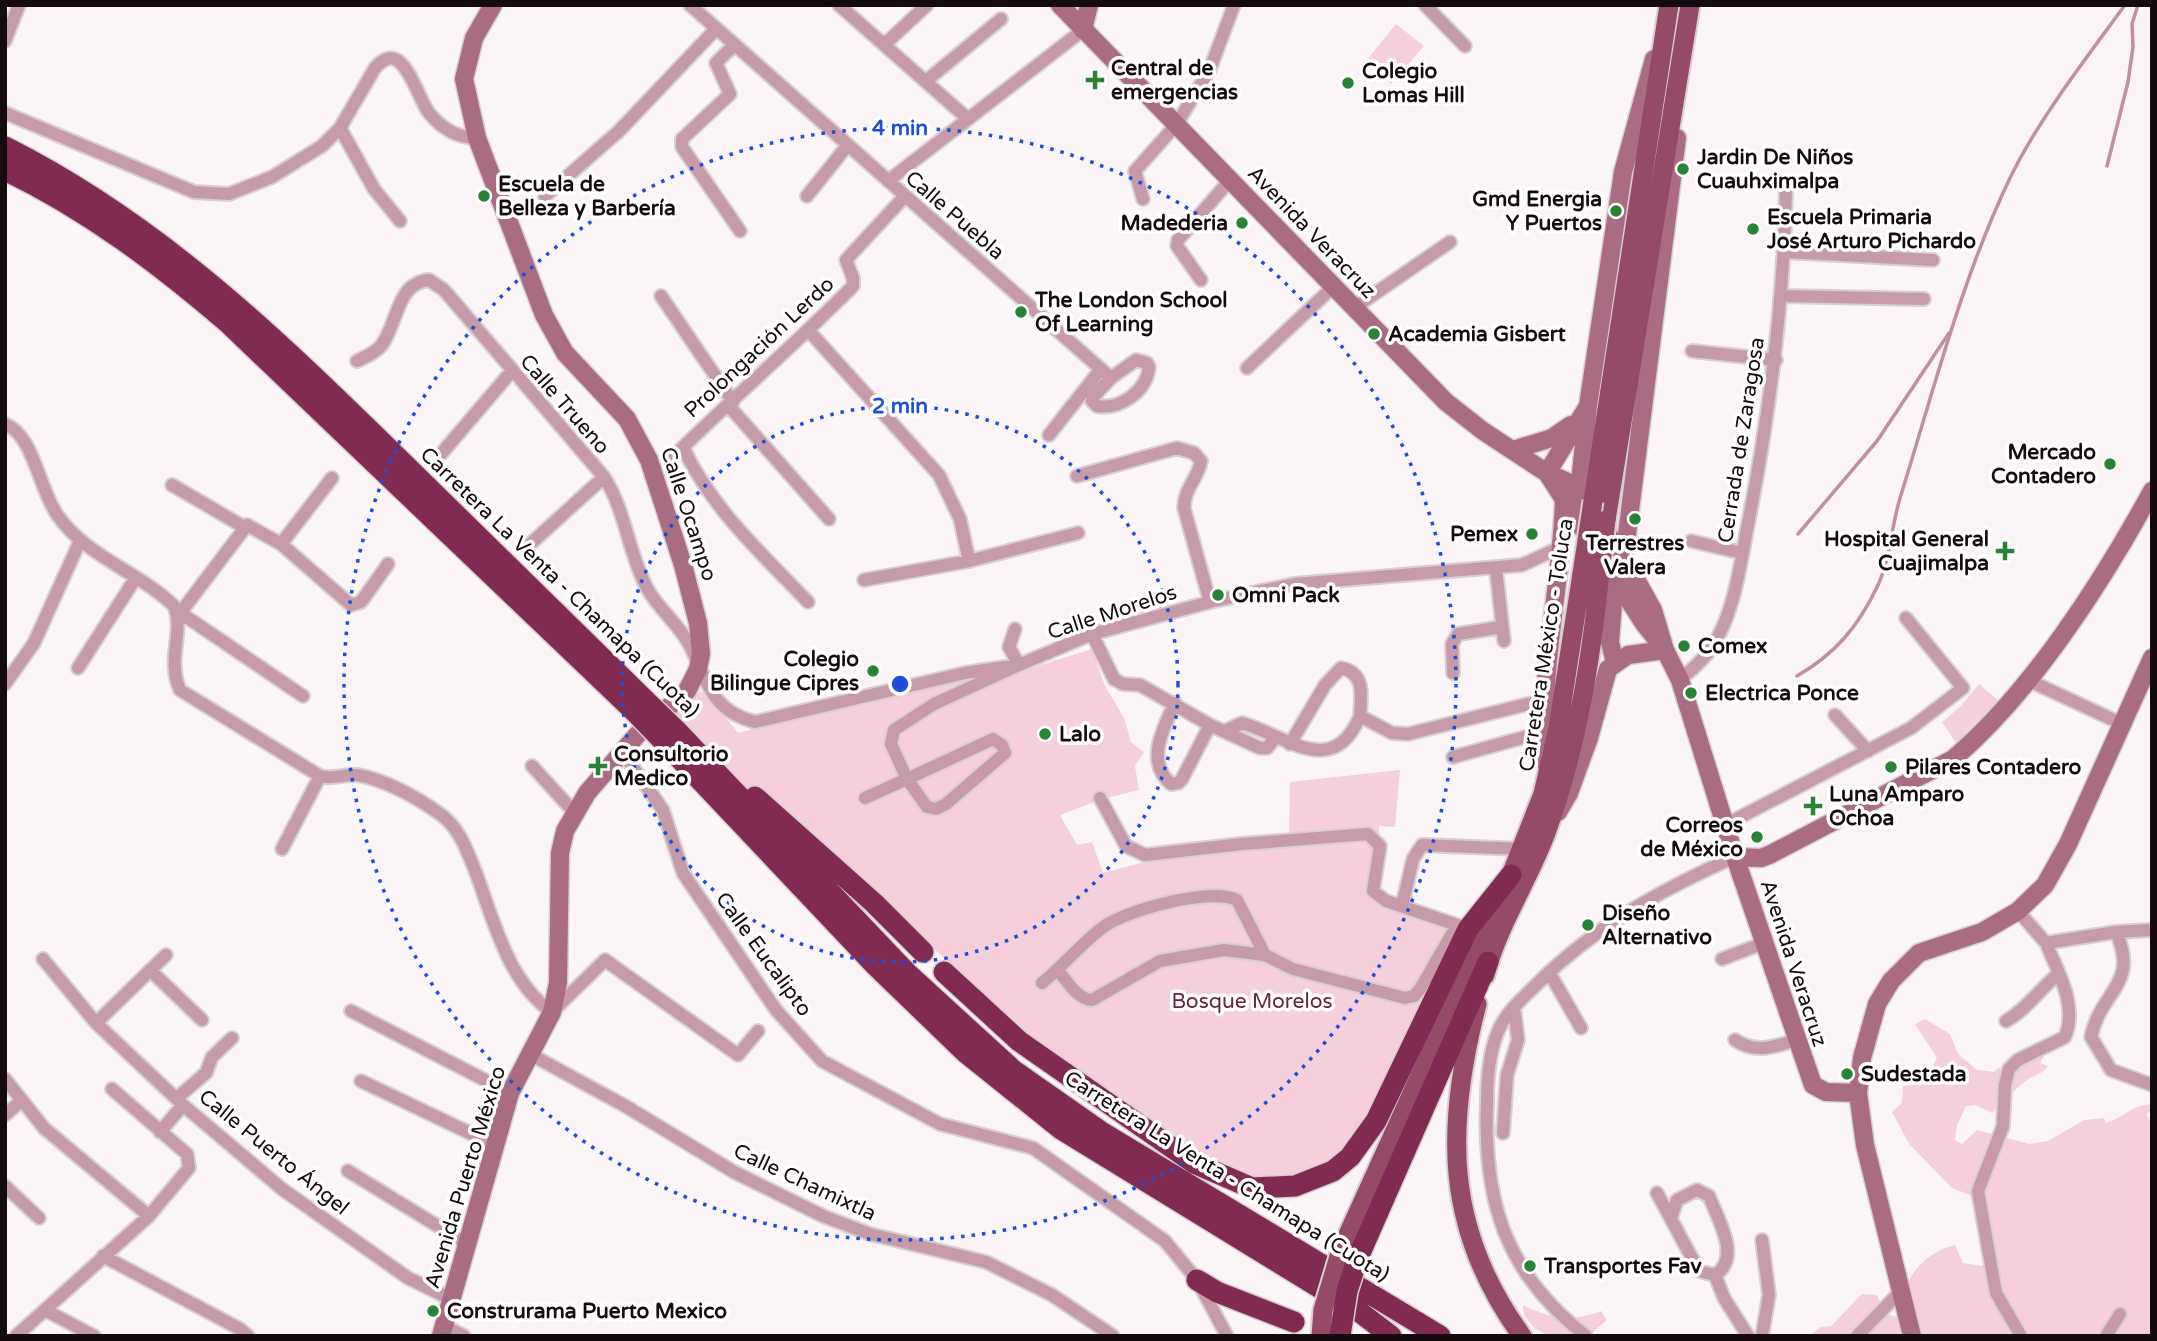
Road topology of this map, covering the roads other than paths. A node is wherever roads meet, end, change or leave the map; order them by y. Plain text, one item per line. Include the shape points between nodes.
1 (19, 5) edge
2 (690, 5) edge
3 (839, 5) edge
4 (927, 5) edge
5 (1060, 5) edge
6 (1088, 5) edge
7 (1234, 5) edge
8 (1425, 5) edge
9 (487, 7) edge
10 (1689, 8) edge
11 (1669, 9) edge
12 (1001, 19) dead end
13 (715, 30) junction
14 (1083, 30) junction
15 (6, 39) edge
16 (885, 44) junction
17 (733, 46) junction
18 (1465, 46) dead end
19 (926, 81) junction
20 (5, 113) edge
21 (968, 119) junction
22 (1176, 125) junction
23 (340, 128) junction
24 (477, 138) junction
25 (846, 146) junction
26 (5, 147) edge
27 (5, 170) edge
28 (1230, 180) junction
29 (888, 181) junction
30 (1786, 187) dead end
31 (545, 195) dead end
32 (807, 196) dead end
33 (904, 197) junction
34 (1143, 199) dead end
35 (400, 220) dead end
36 (740, 231) dead end
37 (1450, 242) dead end
38 (1785, 252) junction
39 (1933, 260) dead end
40 (1201, 280) dead end
41 (1333, 287) junction
42 (661, 296) dead end
43 (1782, 296) junction
44 (1924, 299) dead end
45 (1354, 308) junction
46 (808, 331) junction
47 (1692, 351) dead end
48 (1776, 360) junction
49 (357, 361) dead end
50 (1247, 368) dead end
51 (1101, 369) junction
52 (511, 372) junction
53 (1111, 378) junction
54 (731, 403) junction
55 (1588, 406) junction
56 (1577, 421) junction
57 (5, 424) edge
58 (1049, 435) dead end
59 (683, 447) junction
60 (1513, 450) junction
61 (441, 454) dead end
62 (671, 459) dead end
63 (1547, 474) junction
64 (1077, 476) dead end
65 (604, 477) junction
66 (332, 478) dead end
67 (172, 485) dead end
68 (2152, 491) edge
69 (1578, 497) junction
70 (829, 519) dead end
71 (244, 527) junction
72 (1078, 533) dead end
73 (80, 541) junction
74 (1590, 541) junction
75 (1691, 541) dead end
76 (281, 544) junction
77 (1563, 546) junction
78 (527, 547) dead end
79 (1742, 553) junction
80 (1624, 558) junction
81 (969, 561) junction
82 (388, 564) dead end
83 (1496, 569) junction
84 (1599, 575) junction
85 (135, 579) junction
86 (864, 580) dead end
87 (808, 602) dead end
88 (1210, 602) junction
89 (178, 616) junction
90 (1906, 618) dead end
91 (1502, 627) junction
92 (1015, 629) dead end
93 (1093, 634) junction
94 (1504, 641) dead end
95 (1665, 650) junction
96 (2152, 658) edge
97 (1615, 663) junction
98 (1019, 665) junction
99 (78, 668) dead end
100 (698, 669) junction
101 (1453, 673) dead end
102 (1680, 680) junction
103 (2028, 680) junction
104 (5, 684) edge
105 (303, 696) dead end
106 (1544, 700) junction
107 (1175, 704) junction
108 (640, 706) junction
109 (1835, 715) dead end
110 (1360, 716) junction
111 (2120, 723) junction
112 (1210, 725) junction
113 (1543, 732) junction
114 (672, 738) junction
115 (1290, 744) junction
116 (1868, 751) junction
117 (623, 752) junction
118 (1453, 757) dead end
119 (532, 766) dead end
120 (713, 768) junction
121 (320, 776) junction
122 (1548, 777) junction
123 (907, 779) junction
124 (865, 798) dead end
125 (1100, 798) dead end
126 (574, 812) junction
127 (1725, 825) junction
128 (1545, 834) junction
129 (282, 849) dead end
130 (1522, 849) junction
131 (1735, 857) junction
132 (1511, 875) junction
133 (1402, 906) junction
134 (2018, 911) junction
135 (1462, 927) junction
136 (2152, 930) edge
137 (2116, 932) junction
138 (1764, 943) junction
139 (2046, 943) junction
140 (923, 952) dead end
141 (166, 955) dead end
142 (1265, 955) junction
143 (43, 959) dead end
144 (1722, 959) dead end
145 (1488, 962) junction
146 (150, 970) junction
147 (1058, 970) junction
148 (944, 972) dead end
149 (1549, 972) junction
150 (2059, 973) junction
151 (1042, 983) dead end
152 (1514, 1007) junction
153 (351, 1011) dead end
154 (552, 1012) junction
155 (99, 1019) junction
156 (202, 1020) dead end
157 (2006, 1021) dead end
158 (1581, 1028) dead end
159 (758, 1031) dead end
160 (232, 1038) dead end
161 (1735, 1040) dead end
162 (1796, 1040) junction
163 (528, 1053) junction
164 (5, 1079) edge
165 (360, 1081) dead end
166 (2152, 1086) edge
167 (112, 1089) dead end
168 (510, 1093) junction
169 (1858, 1093) junction
170 (22, 1100) junction
171 (180, 1101) junction
172 (5, 1115) edge
173 (160, 1132) junction
174 (1503, 1133) dead end
175 (495, 1145) junction
176 (348, 1171) dead end
177 (5, 1186) edge
178 (1657, 1193) dead end
179 (149, 1216) junction
180 (39, 1217) dead end
181 (1671, 1218) junction
182 (1762, 1240) dead end
183 (467, 1244) junction
184 (1349, 1255) junction
185 (103, 1256) junction
186 (1715, 1275) junction
187 (1197, 1280) junction
188 (1900, 1292) junction
189 (451, 1299) junction
190 (45, 1310) junction
191 (2120, 1314) dead end
192 (1294, 1322) dead end
193 (442, 1331) edge
194 (16, 1336) edge
195 (94, 1336) edge
196 (247, 1336) edge
197 (464, 1336) edge
198 (1113, 1336) edge
199 (1227, 1336) edge
200 (1321, 1336) edge
201 (1340, 1336) edge
202 (1391, 1336) edge
203 (1440, 1336) edge
204 (1522, 1336) edge
205 (1586, 1336) edge
206 (1748, 1336) edge
207 (1762, 1336) edge
208 (1857, 1336) edge
209 (1912, 1336) edge
210 (2021, 1336) edge
211 (2106, 1336) edge

1 - 15 street
2 - 13 street, Calle Puebla
3 - 16 street
4 - 16 street
5 - 14 street, Avenida Veracruz
6 - 14 street
7 - 22 street via 1210,69
8 - 18 street
9 - 24 street, Calle Ocampo via 464,79
10 - 80 street via 1682,101
10 - 84 main road, Carretera México - Toluca, bridge
11 - 55 street via 1623,172
11 - 69 main road, Carretera México - Toluca
12 - 19 street
13 - 17 street, Calle Puebla
13 - 31 street via 620,131
14 - 21 street
14 - 22 street, Avenida Veracruz
16 - 19 street
17 - 25 street, Calle Puebla
17 - 36 street via 716,63 730,94 686,134 682,147
19 - 21 street
20 - 23 street via 209,195 229,194 262,182 308,156
21 - 29 street
22 - 28 street, Avenida Veracruz
22 - 34 street via 1135,171
23 - 24 street via 375,68 393,57 402,62 429,112 446,130 462,138
23 - 35 street via 374,189
24 - 100 street, Calle Ocampo via 550,326 565,353 627,419 649,460 698,623
25 - 29 street, Calle Puebla
25 - 32 street
26 - 108 highway, Carretera La Venta - Chamapa (Cuota) via 63,177 138,226 235,302 310,370
27 - 108 highway, Carretera La Venta - Chamapa (Cuota) via 97,220 160,264
28 - 40 street via 1178,240 1177,246
28 - 41 street, Avenida Veracruz
29 - 33 street, Calle Puebla
30 - 38 street, Cerrada de Zaragosa
33 - 46 street, Prolongación Lerdo via 849,255 846,265 853,286
33 - 51 street, Calle Puebla
37 - 45 street
38 - 39 street
38 - 43 street, Cerrada de Zaragosa
41 - 45 street, Avenida Veracruz
41 - 50 street
42 - 54 street
43 - 44 street
43 - 48 street, Cerrada de Zaragosa
45 - 60 street, Avenida Veracruz via 1446,402
46 - 54 street, Prolongación Lerdo
46 - 81 street via 939,475 960,519
47 - 48 street
48 - 79 street, Cerrada de Zaragosa
49 - 52 street, Calle Trueno via 382,345 406,292 429,281 459,308
51 - 53 street, Calle Puebla
51 - 58 street
52 - 61 street
52 - 65 street, Calle Trueno
53 - 53 street via 1093,397 1097,407 1106,408 1135,395 1149,367 1136,360
54 - 59 street, Prolongación Lerdo
54 - 70 street
55 - 56 street
55 - 69 street
56 - 60 street via 1552,438
56 - 63 street
57 - 73 street via 22,435 45,496
59 - 62 street, Prolongación Lerdo
59 - 87 street via 705,488
60 - 63 street, Avenida Veracruz
63 - 69 street, Avenida Veracruz via 1570,482
64 - 88 street via 1177,448 1194,453 1201,461 1200,469 1184,496 1184,508
65 - 78 street
65 - 100 street, Calle Trueno via 614,492 646,587 682,632
66 - 76 street
67 - 71 street
68 - 103 street via 2119,550
69 - 74 street, Avenida Veracruz
69 - 77 street
69 - 80 street, Avenida Veracruz
69 - 84 main road, Carretera México - Toluca, bridge
71 - 76 street via 251,525
71 - 89 street
72 - 81 street
73 - 85 street
73 - 104 street via 34,643
74 - 77 street via 1576,536
74 - 84 street, Avenida Veracruz
75 - 79 street
76 - 82 street via 352,605
77 - 83 street, Calle Morelos via 1522,565
77 - 106 street
79 - 102 street, Cerrada de Zaragosa via 1729,613 1712,648
80 - 95 street, Avenida Veracruz via 1653,610
81 - 86 street
83 - 88 street, Calle Morelos via 1294,584
83 - 91 street
84 - 95 street, Avenida Veracruz
84 - 97 street
84 - 122 main road, Carretera México - Toluca
84 - 128 main road, Carretera México - Toluca via 1578,730
85 - 89 street via 167,599
85 - 99 street
88 - 93 street, Calle Morelos
89 - 105 street via 188,618
89 - 121 street via 173,655 180,690
90 - 116 street via 1963,688 1911,728
91 - 94 street
91 - 101 street via 1458,635 1452,644
92 - 98 street via 1009,647
93 - 98 street, Calle Morelos
93 - 107 street via 1114,679 1140,685
95 - 97 street via 1628,655
95 - 102 street, Avenida Veracruz
96 - 111 street
97 - 128 street via 1608,669 1569,793
98 - 100 street, Calle Morelos via 965,673 755,722 724,707
98 - 123 street via 934,704 894,730 891,744
100 - 117 street, Avenida Puerto México via 687,691
102 - 127 street, Avenida Veracruz
103 - 111 street
103 - 131 street via 1979,737 1953,759 1769,855
106 - 110 street via 1408,734 1392,733
106 - 113 street
107 - 112 street
107 - 112 street via 1156,745 1163,773 1171,784 1182,779
108 - 114 highway, Carretera La Venta - Chamapa (Cuota), bridge
109 - 116 street
110 - 115 street via 1351,734 1336,746 1313,750
110 - 115 street via 1360,680 1341,668 1325,685
111 - 134 street via 2068,844 2045,885
112 - 115 street via 1260,748 1267,748 1276,737
113 - 118 street
113 - 122 street
114 - 120 highway, Carretera La Venta - Chamapa (Cuota)
114 - 202 highway, Carretera La Venta - Chamapa (Cuota) via 876,966 965,1052 1061,1129 1361,1313
116 - 127 street
117 - 126 street, Avenida Puerto México
117 - 187 street, Calle Eucalipto via 663,810 683,873 776,1010 821,1061 940,1124 1033,1148 1164,1241
119 - 126 street
120 - 140 highway via 768,806
120 - 203 highway, Carretera La Venta - Chamapa (Cuota) via 907,973 1013,1070 1103,1133
121 - 129 street
121 - 154 street via 356,775 377,782 452,825 465,845 514,970 535,1001
122 - 130 main road, Carretera México - Toluca
123 - 123 street via 984,741 993,739 1005,753 936,809 927,807
123 - 124 street
125 - 133 street via 1125,846 1145,855 1368,834 1380,846 1373,891
126 - 154 street, Avenida Puerto México via 559,853 560,954
127 - 131 street, Avenida Veracruz
128 - 145 main road, Carretera México - Toluca
130 - 132 main road, Carretera México - Toluca
130 - 133 street via 1422,845 1413,859
131 - 138 street, Avenida Veracruz
131 - 149 street via 1627,911 1588,937
132 - 135 highway
132 - 184 main road, Carretera México - Toluca
133 - 135 street
134 - 139 street
134 - 169 street via 1982,932 1919,953 1906,963 1877,1004
135 - 142 street via 1420,989 1405,998 1293,969
135 - 148 highway via 1376,1121 1334,1171 1295,1186 1252,1188 1195,1163 1019,1041
136 - 137 street
137 - 139 street
137 - 166 street via 2125,957 2123,978 2095,1017 2091,1037 2111,1070
138 - 144 street
138 - 162 street, Avenida Veracruz
139 - 150 street
141 - 146 street
142 - 147 street via 1224,950 1169,959 1092,999 1084,999
142 - 147 street via 1237,900 1204,896 1112,921
143 - 155 street, Calle Puerto Ángel
145 - 184 highway
145 - 204 main road, Carretera México - Toluca via 1467,1043 1456,1118 1456,1177 1469,1235 1488,1280
146 - 155 street
146 - 156 street
147 - 151 street
149 - 152 street
149 - 158 street
150 - 157 street via 2019,1014
150 - 210 street via 2070,1024 2065,1037 2009,1069 2003,1126 1978,1191 1996,1293
152 - 174 street via 1518,1040 1507,1075
152 - 205 street via 1500,1027 1488,1076 1490,1186 1508,1246 1530,1281
153 - 168 street
154 - 159 street via 604,960 738,1055
154 - 163 street, Avenida Puerto México
155 - 171 street, Calle Puerto Ángel
160 - 171 street
161 - 162 street via 1748,1048 1766,1049
162 - 169 street, Avenida Veracruz via 1813,1085 1826,1092
163 - 168 street, Avenida Puerto México
163 - 198 street, Calle Chamixtla via 734,1172 823,1216 870,1234 986,1262 1052,1295
164 - 170 street
165 - 175 street
167 - 173 street
168 - 175 street, Avenida Puerto México
169 - 188 street
170 - 172 street
170 - 179 street via 44,1128
171 - 173 street
171 - 189 street, Calle Puerto Ángel via 282,1189 408,1278
173 - 179 street via 187,1154 190,1162 185,1175
175 - 183 street, Avenida Puerto México
176 - 183 street
177 - 180 street
178 - 181 street
179 - 185 street
181 - 186 street via 1699,1271
181 - 186 street via 1677,1200 1697,1190 1709,1196 1729,1261
182 - 207 street via 1769,1295
183 - 189 street, Avenida Puerto México
184 - 200 main road, Carretera México - Toluca, bridge via 1323,1310
184 - 201 highway, bridge
185 - 190 street
185 - 196 street
186 - 206 street
187 - 192 highway
187 - 199 street, Calle Eucalipto
188 - 208 street
188 - 209 street
189 - 193 street, Avenida Puerto México
190 - 194 street
190 - 195 street
191 - 211 street
193 - 197 street

